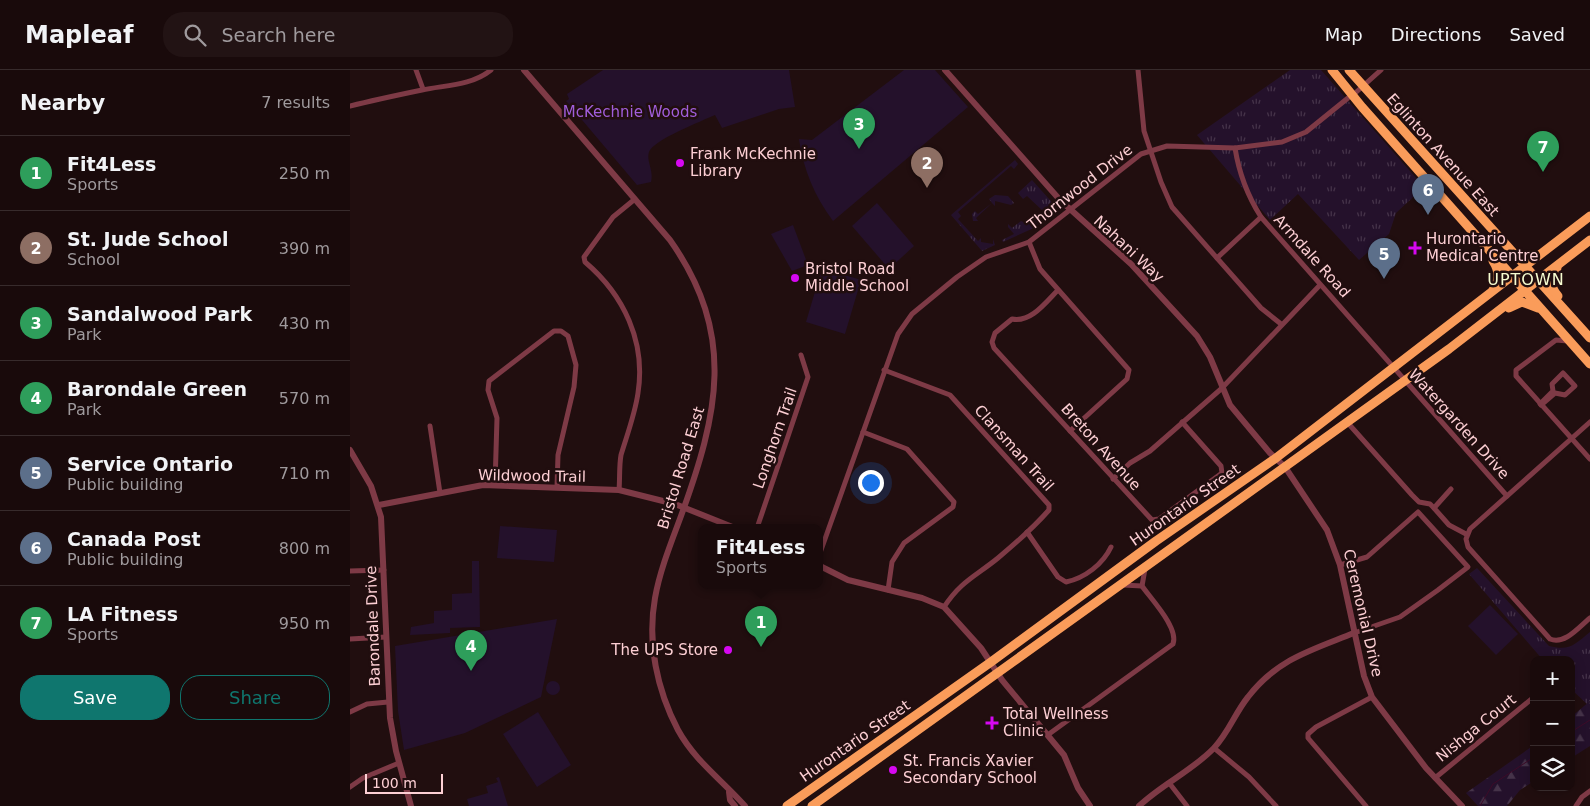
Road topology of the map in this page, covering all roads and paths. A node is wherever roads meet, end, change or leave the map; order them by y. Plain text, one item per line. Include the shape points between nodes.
1 (416, 70) edge
2 (491, 70) edge
3 (524, 70) edge
4 (945, 70) edge
5 (1138, 70) edge
6 (1332, 70) edge
7 (1348, 70) edge
8 (1381, 70) edge
9 (1363, 86) junction
10 (423, 89) junction
11 (1350, 97) junction
12 (350, 106) edge
13 (1235, 148) junction
14 (1150, 150) junction
15 (635, 199) junction
16 (1071, 211) junction
17 (1590, 216) edge
18 (1261, 217) junction
19 (1479, 240) junction
20 (1590, 240) edge
21 (1029, 242) junction
22 (1217, 258) junction
23 (1566, 258) junction
24 (1526, 266) junction
25 (1512, 277) junction
26 (1538, 280) junction
27 (1320, 285) junction
28 (1058, 290) junction
29 (1524, 290) junction
30 (1481, 301) junction
31 (1496, 312) junction
32 (1544, 312) junction
33 (1571, 317) junction
34 (1281, 324) junction
35 (1590, 338) edge
36 (1572, 344) junction
37 (801, 355) dead end
38 (1590, 364) edge
39 (1393, 368) junction
40 (884, 370) junction
41 (1404, 381) junction
42 (1221, 389) junction
43 (1541, 404) junction
44 (1182, 422) junction
45 (1347, 422) junction
46 (1590, 422) edge
47 (430, 426) dead end
48 (1070, 431) junction
49 (863, 432) junction
50 (1571, 438) junction
51 (350, 450) edge
52 (1276, 458) junction
53 (1590, 459) edge
54 (1285, 466) junction
55 (1113, 478) junction
56 (495, 485) junction
57 (556, 487) junction
58 (1451, 489) dead end
59 (618, 490) junction
60 (440, 493) junction
61 (1507, 496) junction
62 (379, 505) junction
63 (684, 508) junction
64 (1434, 508) junction
65 (725, 524) edge
66 (758, 524) edge
67 (1027, 532) junction
68 (1466, 536) junction
69 (823, 545) edge
70 (1111, 547) dead end
71 (1147, 565) junction
72 (1340, 565) junction
73 (823, 568) edge
74 (384, 570) junction
75 (350, 571) edge
76 (1142, 586) junction
77 (1116, 588) junction
78 (888, 590) junction
79 (944, 607) junction
80 (1590, 618) edge
81 (1354, 633) junction
82 (386, 637) junction
83 (350, 639) edge
84 (991, 662) junction
85 (998, 672) junction
86 (1372, 697) junction
87 (1530, 700) edge
88 (388, 702) junction
89 (350, 712) edge
90 (1048, 734) junction
91 (1214, 748) junction
92 (399, 763) junction
93 (1435, 778) junction
94 (1170, 784) junction
95 (350, 787) edge
96 (1590, 791) edge
97 (729, 792) junction
98 (412, 806) edge
99 (736, 806) edge
100 (745, 806) edge
101 (787, 806) edge
102 (812, 806) edge
103 (1090, 806) edge
104 (1139, 806) edge
105 (1187, 806) edge
106 (1276, 806) edge
107 (1366, 806) edge
108 (1462, 806) edge
109 (1576, 806) edge

1 - 10 street
2 - 10 street via 471,82
3 - 15 street, Bristol Road East
4 - 16 street, Nahani Way
5 - 14 street via 1142,122
6 - 11 main road, Eglinton Avenue East
7 - 9 main road, Eglinton Avenue East
8 - 9 street, Thornwood Drive
9 - 11 street, Thornwood Drive
9 - 24 main road, Eglinton Avenue East
10 - 12 street
11 - 13 street, Thornwood Drive via 1306,132 1282,142
11 - 19 main road, Eglinton Avenue East
13 - 14 street, Thornwood Drive via 1167,146
13 - 18 street, Armdale Road via 1245,186
14 - 16 street, Thornwood Drive via 1130,162
14 - 22 street via 1172,207
15 - 59 street via 613,217 584,257 614,292 630,320 639,352 638,393 621,457
15 - 63 street, Bristol Road East via 670,240 689,269 711,331 716,370 713,409
16 - 21 street, Thornwood Drive
16 - 42 street, Nahani Way via 1131,264 1197,336 1210,357
17 - 24 main road, Hurontario Street
18 - 22 street
18 - 27 street, Armdale Road
19 - 25 main road, Eglinton Avenue East
19 - 30 main road via 1498,273 1495,287
20 - 23 main road, Hurontario Street
21 - 28 street via 1040,269
21 - 40 street, Thornwood Drive via 986,257 912,314 898,334
22 - 34 street via 1261,308
23 - 26 main road, Hurontario Street
23 - 33 main road via 1551,275 1551,284 1570,310
24 - 25 main road, Hurontario Street
24 - 26 main road, Eglinton Avenue East
25 - 29 main road, Eglinton Avenue East
25 - 30 main road, Hurontario Street
26 - 29 main road, Hurontario Street
26 - 33 main road, Eglinton Avenue East
27 - 34 street
27 - 39 street, Armdale Road
28 - 48 street via 1126,365 1130,374
28 - 48 street, Breton Avenue via 1033,314 1009,321 995,333 992,342
29 - 31 main road, Hurontario Street
29 - 32 main road, Eglinton Avenue East
30 - 39 main road, Hurontario Street
31 - 32 main road via 1504,312 1517,303 1525,302
31 - 41 main road, Hurontario Street
32 - 36 main road, Eglinton Avenue East
33 - 35 main road
34 - 42 street
36 - 38 main road, Eglinton Avenue East
36 - 43 street via 1556,340 1516,370 1519,380
37 - 66 street, Longhorn Trail via 808,377
39 - 41 street, Watergarden Drive
39 - 52 main road, Hurontario Street
40 - 49 street, Thornwood Drive
40 - 67 street, Clansman Trail via 950,395 1047,502 1049,510
41 - 45 main road, Hurontario Street
41 - 61 street, Watergarden Drive
42 - 44 street
42 - 52 street, Nahani Way via 1236,414
43 - 43 street via 1554,393 1565,395 1575,386 1563,373 1552,384 1553,391
43 - 50 street
44 - 55 street
44 - 55 street, Breton Avenue via 1221,466 1220,476 1155,520 1149,518
45 - 54 main road, Hurontario Street
45 - 64 street via 1419,502
46 - 50 street
47 - 60 street
48 - 55 street, Breton Avenue
49 - 69 street, Thornwood Drive
49 - 78 street via 907,449 954,502 953,507 904,543 892,562
50 - 53 street
50 - 61 street
51 - 62 street, Barondale Drive via 364,470
52 - 54 street, Ceremonial Drive
52 - 84 main road, Hurontario Street
54 - 71 main road, Hurontario Street
54 - 72 street, Ceremonial Drive via 1327,530
56 - 57 street, Wildwood Trail
56 - 57 street via 497,418 488,390 489,381 554,331 562,331 568,336 576,365 558,455
56 - 60 street, Wildwood Trail
57 - 59 street, Wildwood Trail
58 - 64 street
59 - 63 street, Wildwood Trail
60 - 62 street, Wildwood Trail
61 - 68 street
62 - 74 street, Barondale Drive
63 - 65 street, Wildwood Trail
63 - 97 street, Bristol Road East via 655,598 655,661 667,704 682,736 706,769
64 - 68 street via 1449,525
67 - 70 street via 1058,577 1066,582 1078,579 1105,560
67 - 79 street, Clansman Trail via 997,559 975,573
68 - 80 street via 1468,547 1551,639 1564,639
71 - 76 street
71 - 77 main road, Hurontario Street
72 - 81 street, Ceremonial Drive
72 - 81 street via 1368,558 1418,512 1468,566 1400,616
73 - 78 street via 848,580
74 - 75 street
74 - 82 street, Barondale Drive
76 - 77 street via 1125,584
76 - 90 street via 1166,620 1174,635 1173,644
77 - 85 main road, Hurontario Street
78 - 79 street
79 - 84 street
81 - 86 street, Ceremonial Drive
81 - 91 street via 1302,652 1260,683
82 - 83 street
82 - 88 street, Barondale Drive
84 - 85 street
84 - 101 main road, Hurontario Street
85 - 90 street
85 - 102 main road, Hurontario Street
86 - 93 street, Ceremonial Drive
86 - 107 street via 1308,734 1308,738
87 - 93 street, Nishga Court
88 - 89 street via 368,704
88 - 92 street, Barondale Drive
90 - 103 street via 1064,755 1078,788
91 - 94 street
91 - 106 street via 1250,777
92 - 95 street
92 - 98 street, Barondale Drive
93 - 108 street, Ceremonial Drive
94 - 104 street
94 - 105 street
96 - 109 street
97 - 99 street, Bristol Road East via 730,800
97 - 100 street, Bristol Road East

